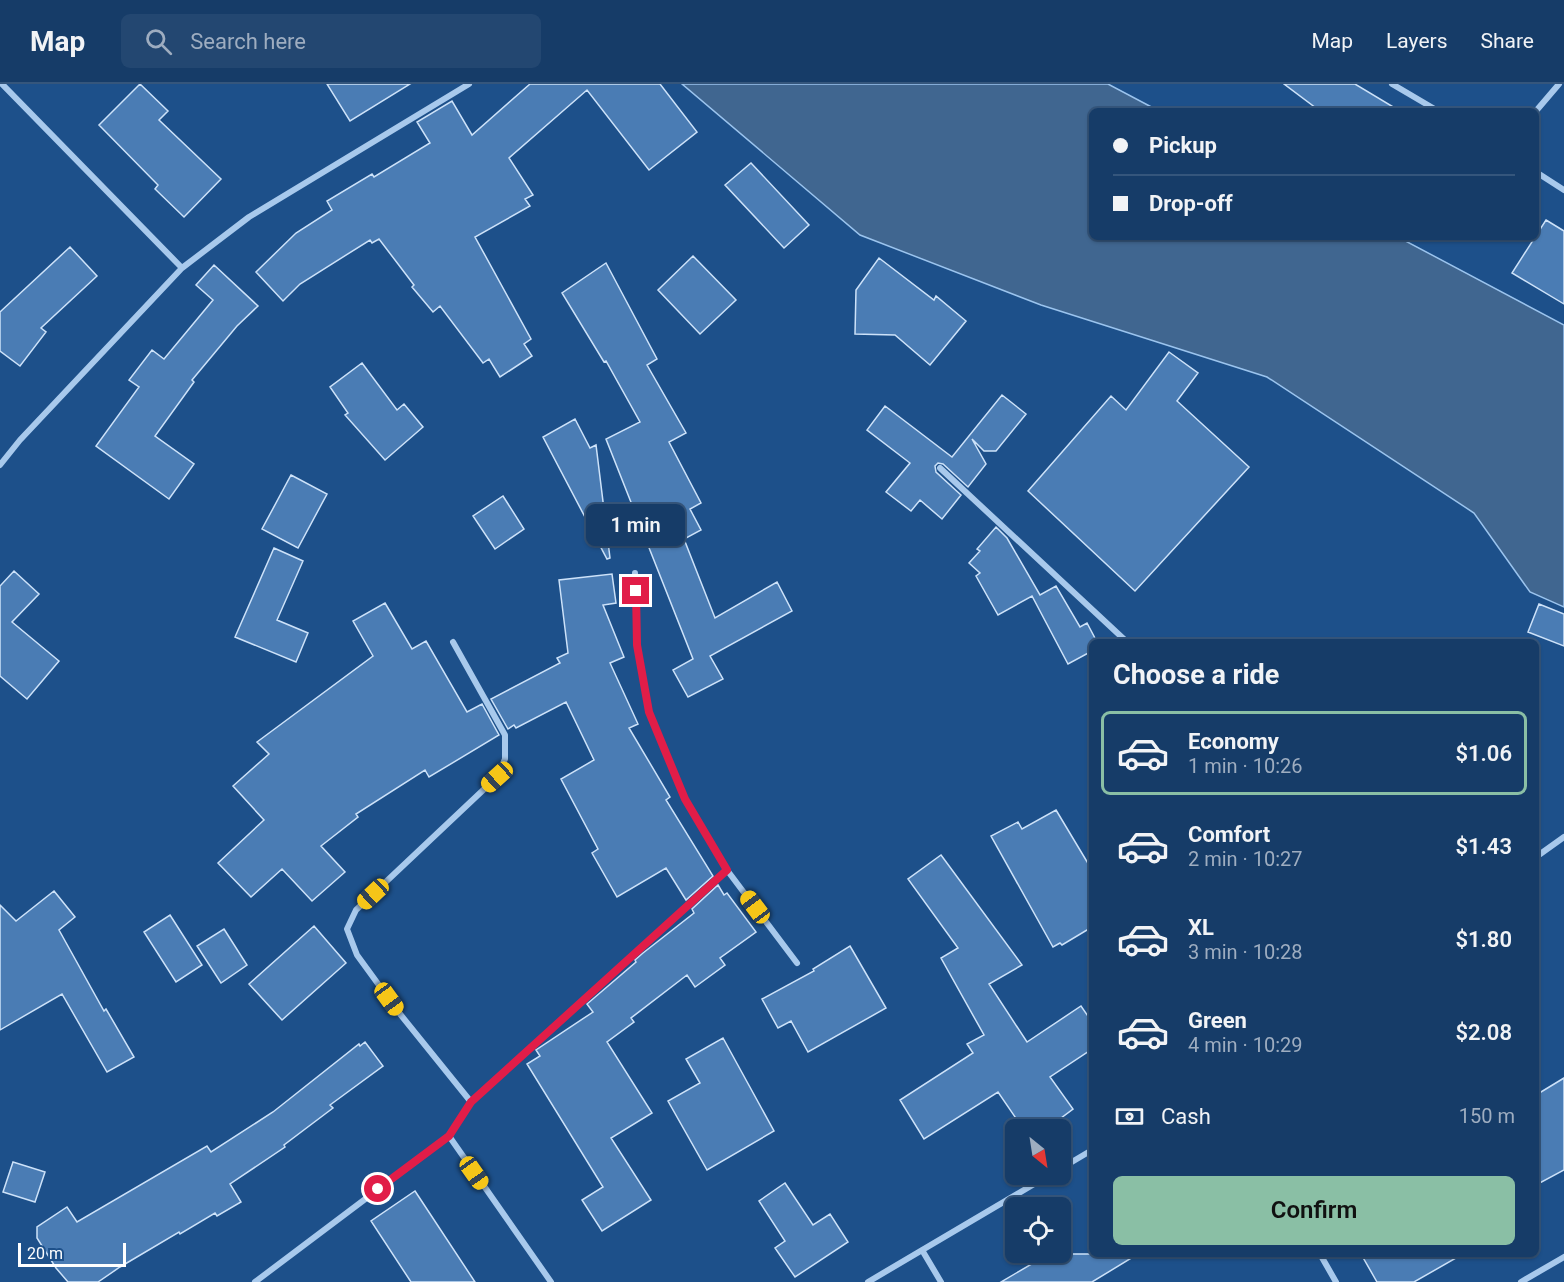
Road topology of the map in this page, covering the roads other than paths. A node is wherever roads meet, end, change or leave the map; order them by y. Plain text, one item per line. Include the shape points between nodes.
1 (2, 84) edge
2 (469, 84) edge
3 (1392, 84) edge
4 (1559, 84) edge
5 (1433, 108) edge
6 (1539, 108) edge
7 (1539, 174) edge
8 (1564, 190) edge
9 (182, 268) junction
10 (0, 465) edge
11 (940, 468) dead end
12 (635, 573) dead end
13 (1124, 639) edge
14 (453, 642) dead end
15 (1564, 837) edge
16 (1539, 855) edge
17 (727, 870) junction
18 (797, 963) dead end
19 (471, 1102) junction
20 (449, 1136) junction
21 (1089, 1152) edge
22 (1071, 1162) edge
23 (1032, 1185) edge
24 (922, 1250) junction
25 (1322, 1257) edge
26 (1564, 1257) edge
27 (255, 1282) edge
28 (551, 1282) edge
29 (868, 1282) edge
30 (941, 1282) edge
31 (1336, 1282) edge
32 (1521, 1282) edge

1 - 9 street
2 - 9 street via 249,217
3 - 5 street
4 - 6 street
7 - 8 street
9 - 10 street
11 - 13 street
12 - 17 street via 637,645 649,712 685,799
14 - 19 street via 506,735 505,759 497,777 356,910 347,929 357,955
15 - 16 street
17 - 18 street
17 - 19 street
19 - 20 street
20 - 27 street
20 - 28 street
21 - 22 street
23 - 24 street
24 - 29 street
24 - 30 street
25 - 31 street
26 - 32 street

